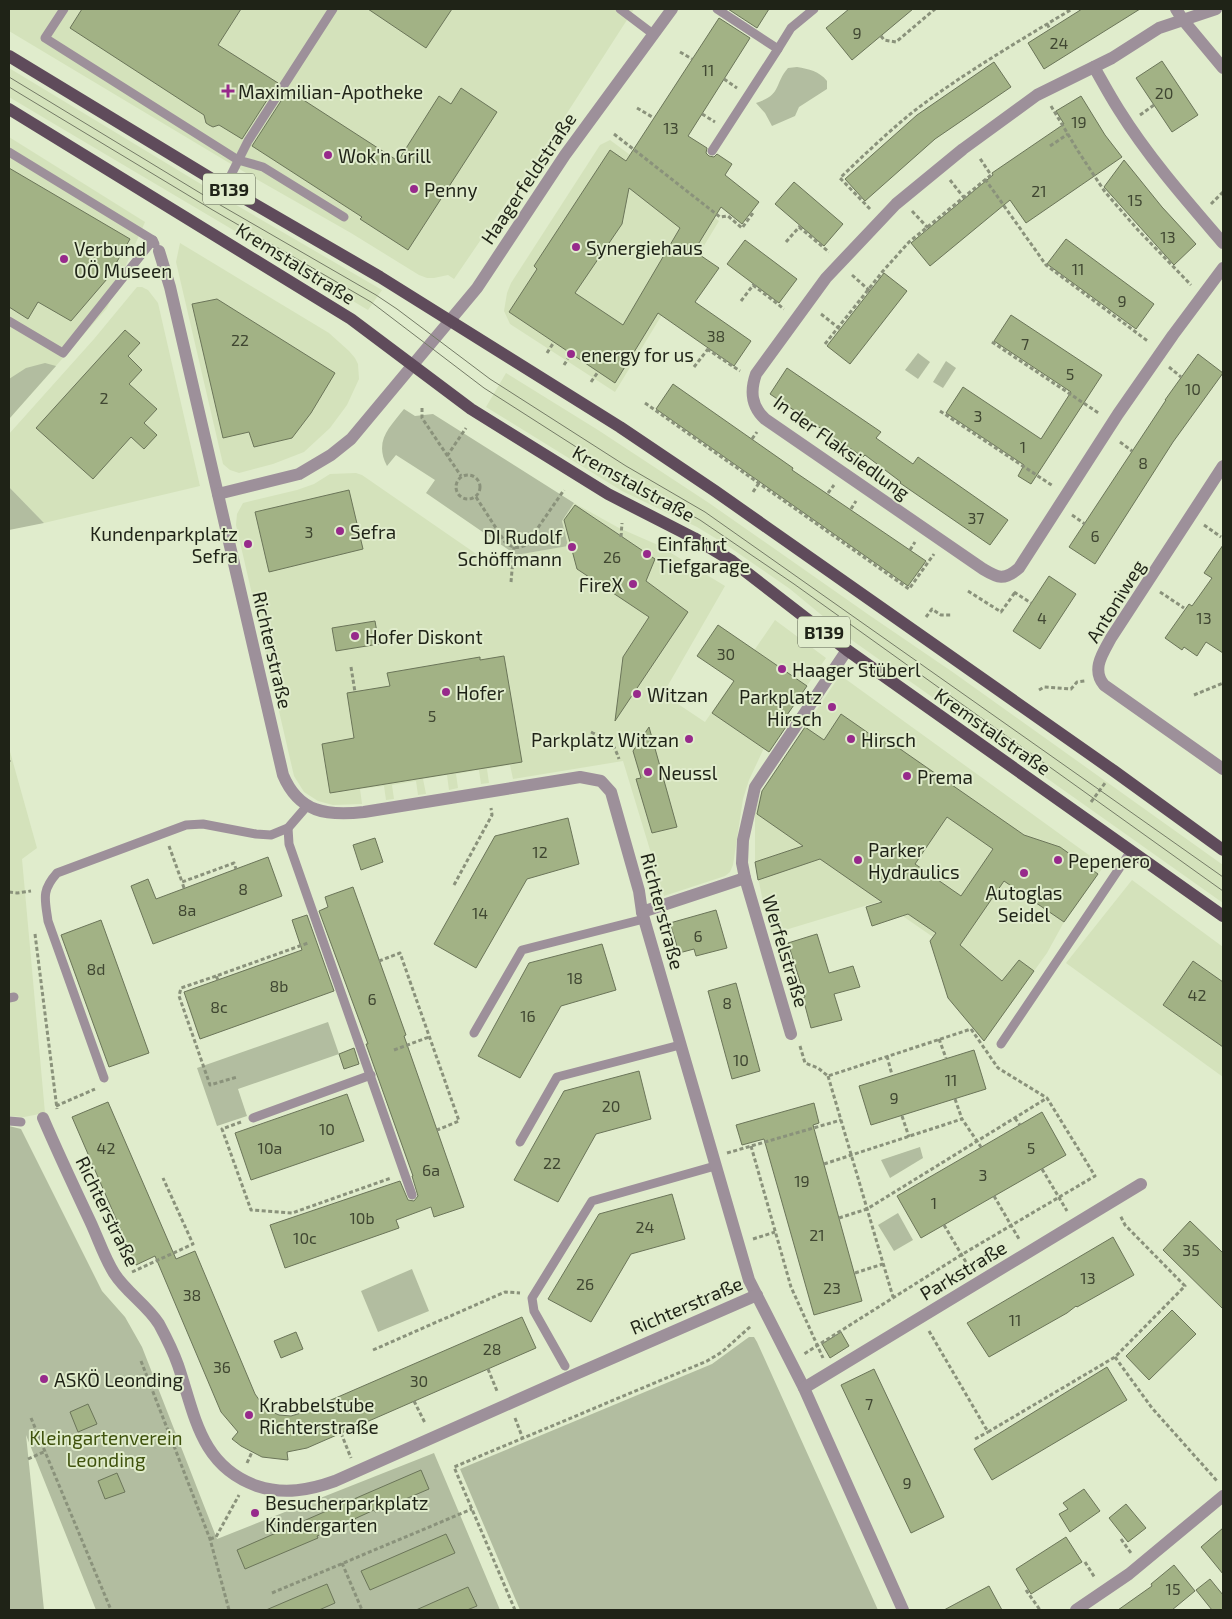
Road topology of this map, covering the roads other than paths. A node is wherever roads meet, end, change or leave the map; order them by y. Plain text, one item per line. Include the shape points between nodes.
1 (64, 9) edge
2 (333, 9) edge
3 (620, 9) edge
4 (672, 9) edge
5 (716, 9) edge
6 (814, 9) edge
7 (1176, 9) edge
8 (1216, 9) edge
9 (1183, 20) junction
10 (653, 34) junction
11 (778, 49) junction
12 (9, 56) edge
13 (1094, 67) junction
14 (1223, 68) edge
15 (9, 109) edge
16 (712, 151) dead end
17 (9, 152) edge
18 (238, 160) junction
19 (225, 187) junction
20 (344, 217) dead end
21 (1223, 242) edge
22 (156, 245) junction
23 (1223, 268) edge
24 (9, 321) edge
25 (450, 321) junction
26 (413, 365) junction
27 (1223, 466) edge
28 (218, 494) junction
29 (847, 650) junction
30 (1223, 769) edge
31 (307, 806) junction
32 (288, 828) junction
33 (1223, 850) edge
34 (1131, 851) junction
35 (745, 878) junction
36 (643, 915) junction
37 (1223, 916) edge
38 (474, 1033) dead end
39 (791, 1034) road end
40 (1001, 1044) dead end
41 (680, 1045) junction
42 (371, 1075) junction
43 (104, 1078) dead end
44 (42, 1118) dead end
45 (253, 1118) road end
46 (9, 1121) edge
47 (22, 1122) dead end
48 (520, 1142) dead end
49 (714, 1162) junction
50 (1141, 1184) dead end
51 (412, 1195) dead end
52 (757, 1296) junction
53 (565, 1366) dead end
54 (804, 1388) junction
55 (1223, 1496) edge
56 (902, 1610) edge
57 (1076, 1610) edge

1 - 18 lane via 46,38
2 - 18 lane
3 - 10 lane
4 - 10 street, Haagerfeldstraße
5 - 11 lane
6 - 11 lane via 791,28
7 - 9 street
8 - 9 street
9 - 13 street via 1159,28
9 - 14 street
10 - 25 street, Haagerfeldstraße via 565,155 477,288
11 - 16 lane
12 - 19 main road, Kremstalstraße / B139
13 - 21 street via 1118,110 1152,157
13 - 23 street, In der Flaksiedlung via 1030,100 896,204 843,266 826,278 754,378 752,397 757,409 763,417 943,541 994,576 1003,578 1019,568 1112,422
15 - 26 main road, Kremstalstraße / B139 via 351,319
17 - 22 lane
18 - 19 lane
18 - 20 lane via 263,167
19 - 25 main road, Kremstalstraße / B139
22 - 24 lane via 63,353
22 - 28 street, Richterstraße via 170,287
25 - 26 street, Haagerfeldstraße
25 - 33 main road, Kremstalstraße / B139 via 708,486
26 - 28 street via 351,439 331,456 299,474
26 - 29 main road, Kremstalstraße / B139 via 472,409 608,494 732,561
27 - 30 street, Antoniweg via 1111,638 1100,660 1098,679
28 - 31 street, Richterstraße via 283,775 289,788
29 - 34 main road, Kremstalstraße / B139
29 - 35 street, Werfelstraße via 755,787 743,840
31 - 32 lane
31 - 36 street, Richterstraße via 333,814 364,812 580,777 601,781 611,792
32 - 42 lane via 289,844
32 - 43 lane via 271,835 203,824 186,825 57,873 47,884 48,921
34 - 37 main road, Kremstalstraße / B139
34 - 40 lane
35 - 36 street, Werfelstraße
35 - 39 street, Werfelstraße
36 - 38 lane via 522,950
36 - 41 street, Richterstraße
41 - 48 lane via 557,1077
41 - 49 street, Richterstraße
42 - 45 lane
42 - 51 lane
44 - 52 street, Richterstraße via 113,1272 157,1321 168,1340 207,1448 221,1464 246,1482 264,1488 301,1491 335,1481
46 - 47 lane
49 - 52 street, Richterstraße via 749,1280
49 - 53 lane via 592,1200 532,1298 534,1311
50 - 54 street, Parkstraße
52 - 54 street
54 - 56 street
55 - 57 street via 1129,1574

